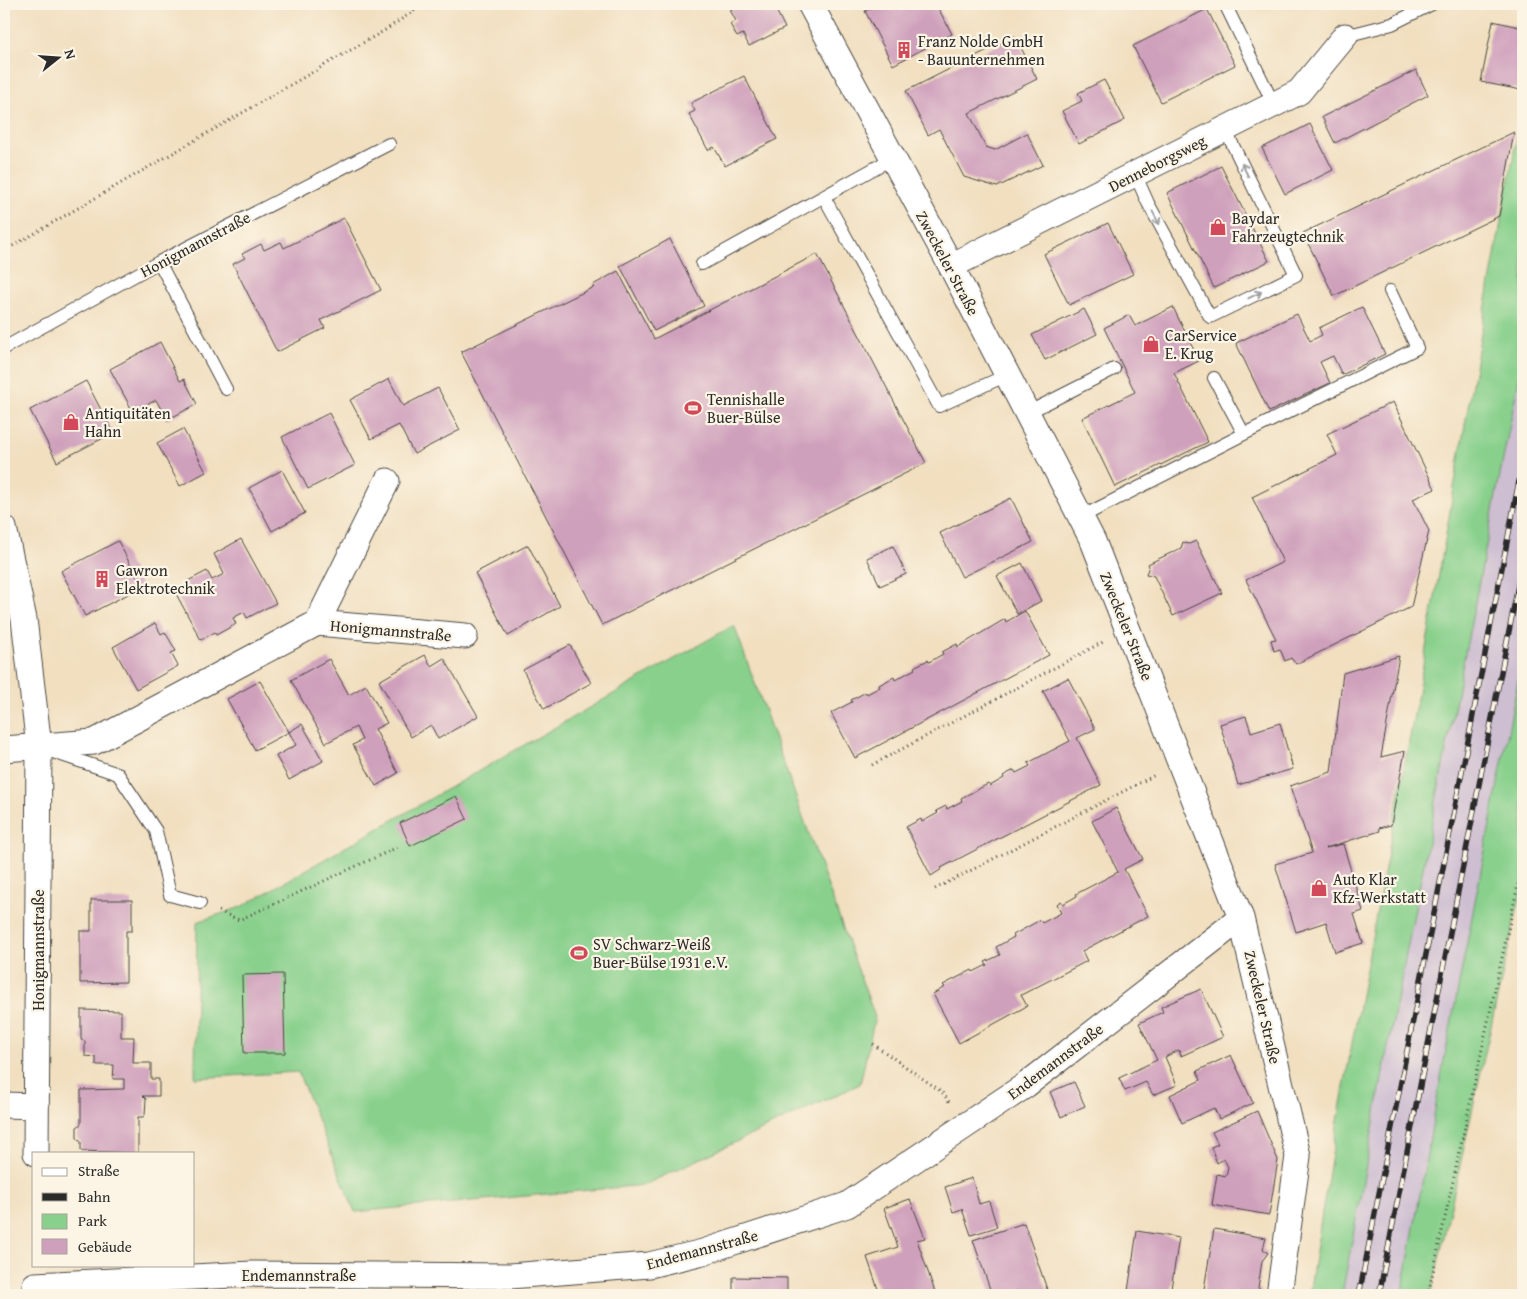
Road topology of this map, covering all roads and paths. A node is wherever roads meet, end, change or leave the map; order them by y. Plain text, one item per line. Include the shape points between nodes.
1 (424, 4) edge
2 (810, 4) edge
3 (1225, 4) edge
4 (1432, 4) edge
5 (1345, 36) joint
6 (1274, 105) junction
7 (1224, 129) junction
8 (389, 144) dead end
9 (893, 158) junction
10 (1135, 174) junction
11 (824, 197) junction
12 (4, 251) edge
13 (159, 262) junction
14 (702, 264) dead end
15 (950, 266) junction
16 (1390, 291) dead end
17 (4, 348) edge
18 (1114, 369) dead end
19 (1007, 375) junction
20 (1214, 378) dead end
21 (226, 389) dead end
22 (1027, 413) junction
23 (1244, 434) junction
24 (387, 481) dead end
25 (1081, 517) junction
26 (4, 528) edge
27 (318, 623) junction
28 (1128, 629) junction
29 (465, 636) dead end
30 (39, 747) junction
31 (4, 750) edge
32 (1180, 762) junction
33 (872, 765) dead end
34 (398, 847) dead end
35 (1523, 862) edge
36 (934, 888) dead end
37 (200, 903) joint
38 (1242, 918) junction
39 (873, 1044) dead end
40 (942, 1092) dead end
41 (4, 1105) edge
42 (36, 1106) junction
43 (36, 1152) edge
44 (35, 1282) edge
45 (1279, 1295) edge
46 (1428, 1295) edge

1 - 12 path via 387,29
2 - 9 street, Zweckeler Straße
3 - 6 lane
4 - 5 lane via 1392,24
5 - 6 street, Denneborgsweg via 1299,92
6 - 7 street, Denneborgsweg
7 - 10 street, Denneborgsweg
10 -> 7 lane via 1210,317 1296,275
8 - 13 lane, Honigmannstraße
9 - 11 lane
9 - 15 street, Zweckeler Straße
10 - 15 street, Denneborgsweg
11 - 14 lane
11 - 19 lane via 939,406
13 - 17 lane, Honigmannstraße
13 - 21 lane
15 - 19 street, Zweckeler Straße
16 - 23 lane via 1418,348
18 - 22 lane
19 - 22 street, Zweckeler Straße
20 - 23 lane
22 - 25 street, Zweckeler Straße
23 - 25 lane
24 - 27 street, Honigmannstraße
25 - 28 street, Zweckeler Straße
26 - 30 street, Honigmannstraße via 24,619
27 - 29 street, Honigmannstraße
27 - 30 street, Honigmannstraße via 94,742
28 - 32 street, Zweckeler Straße
28 - 33 path
30 - 31 street
30 - 37 lane via 118,774 156,831 170,895
30 - 42 street, Honigmannstraße
32 - 36 path
32 - 38 street, Zweckeler Straße
34 - 37 path via 239,920
35 - 46 path
38 - 44 street, Endemannstraße via 1026,1085 847,1205 703,1252 649,1265 510,1276 252,1274
38 - 45 street, Zweckeler Straße via 1298,1156
39 - 40 path
41 - 42 street
42 - 43 street, Honigmannstraße

